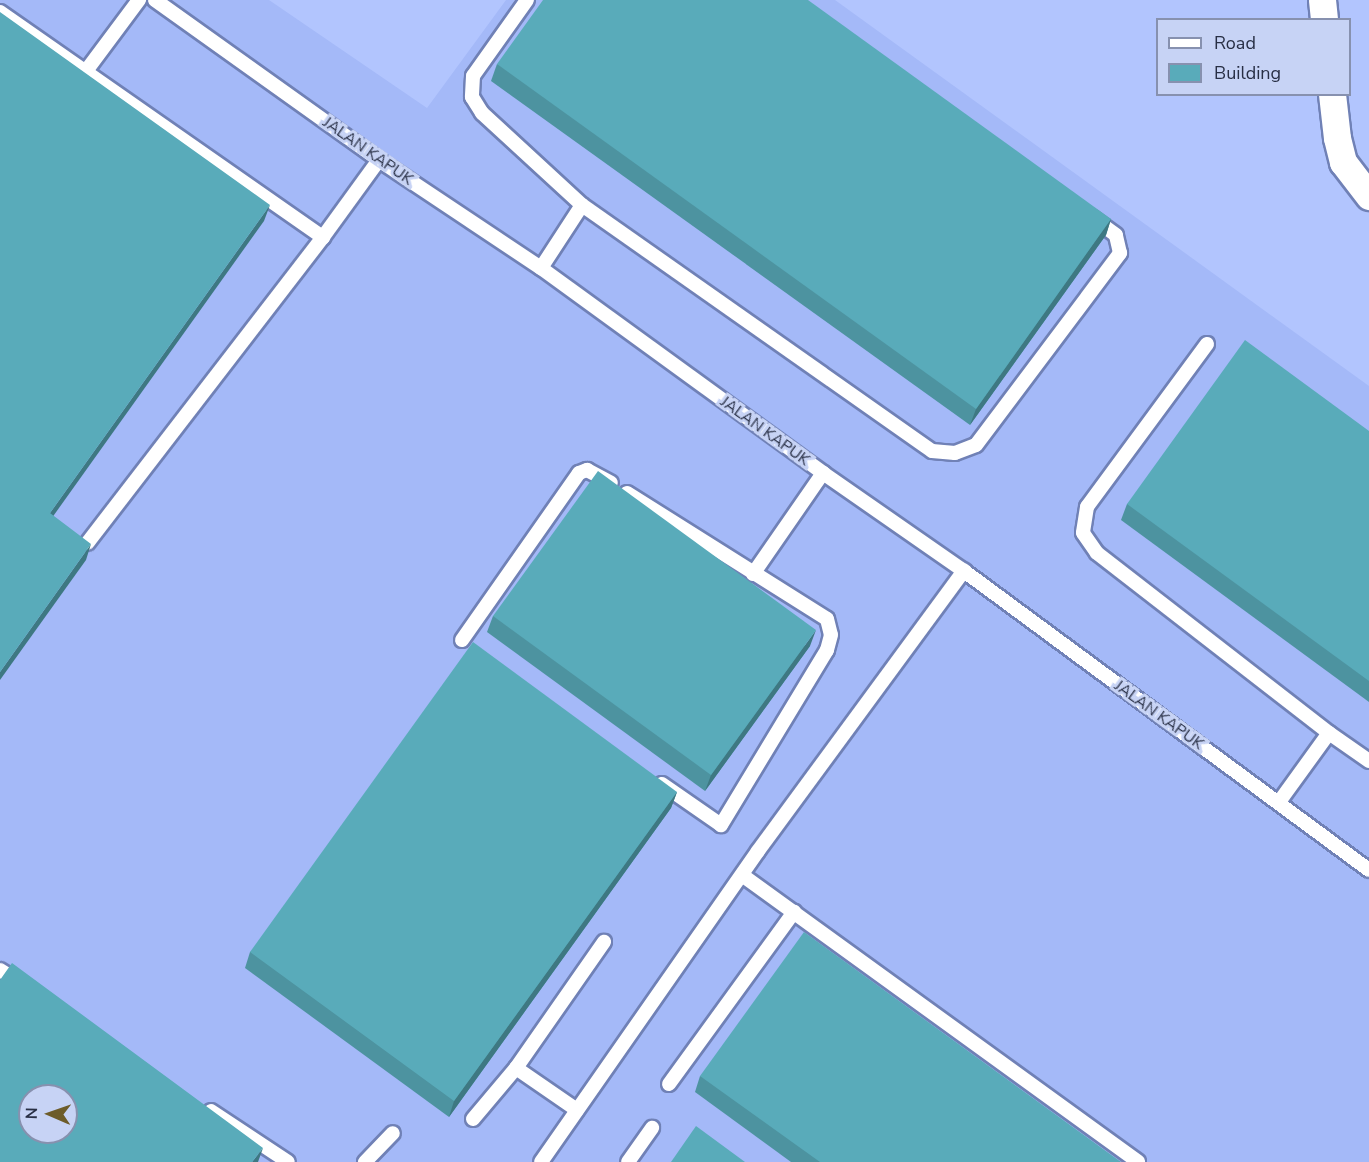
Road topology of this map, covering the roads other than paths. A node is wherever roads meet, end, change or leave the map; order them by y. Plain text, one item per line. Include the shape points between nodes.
1 (139, 0) edge
2 (155, 0) edge
3 (527, 0) edge
4 (1322, 0) edge
5 (0, 12) edge
6 (1324, 18) edge
7 (86, 71) junction
8 (1332, 96) edge
9 (379, 160) junction
10 (1369, 196) edge
11 (582, 205) junction
12 (1078, 207) edge
13 (323, 237) junction
14 (541, 268) junction
15 (1207, 344) dead end
16 (823, 473) junction
17 (87, 543) edge
18 (963, 571) junction
19 (753, 574) junction
20 (462, 640) dead end
21 (1329, 733) junction
22 (1369, 761) edge
23 (658, 781) edge
24 (1279, 802) junction
25 (1369, 870) edge
26 (742, 875) junction
27 (794, 912) junction
28 (604, 942) dead end
29 (0, 970) edge
30 (30, 990) edge
31 (516, 1068) junction
32 (669, 1084) dead end
33 (199, 1102) edge
34 (577, 1110) junction
35 (473, 1119) dead end
36 (652, 1128) dead end
37 (393, 1133) dead end
38 (288, 1162) edge
39 (365, 1162) edge
40 (542, 1162) edge
41 (628, 1162) edge
42 (1138, 1162) edge

1 - 7 lane
2 - 9 lane, JALAN KAPUK
3 - 11 lane via 473,76 472,97 482,113
4 - 6 street
5 - 7 lane
7 - 13 lane
8 - 10 street via 1343,162
9 - 13 lane
9 - 14 lane, JALAN KAPUK
11 - 12 lane via 932,451 955,453 976,445 1120,253 1116,235
11 - 14 lane
13 - 17 lane
14 - 16 lane, JALAN KAPUK
15 - 21 lane via 1087,507 1083,533 1097,553
16 - 18 lane, JALAN KAPUK
16 - 19 lane
18 - 24 lane, JALAN KAPUK
18 - 26 lane
19 - 20 lane via 587,470 579,473
19 - 23 lane via 827,619 831,635 827,650 721,825
21 - 22 lane
21 - 24 lane
24 - 25 lane, JALAN KAPUK
26 - 27 lane
26 - 34 lane
27 - 32 lane
27 - 42 lane
28 - 31 lane
29 - 30 lane
31 - 34 lane
31 - 35 lane
33 - 38 lane
34 - 40 lane
36 - 41 lane
37 - 39 lane

